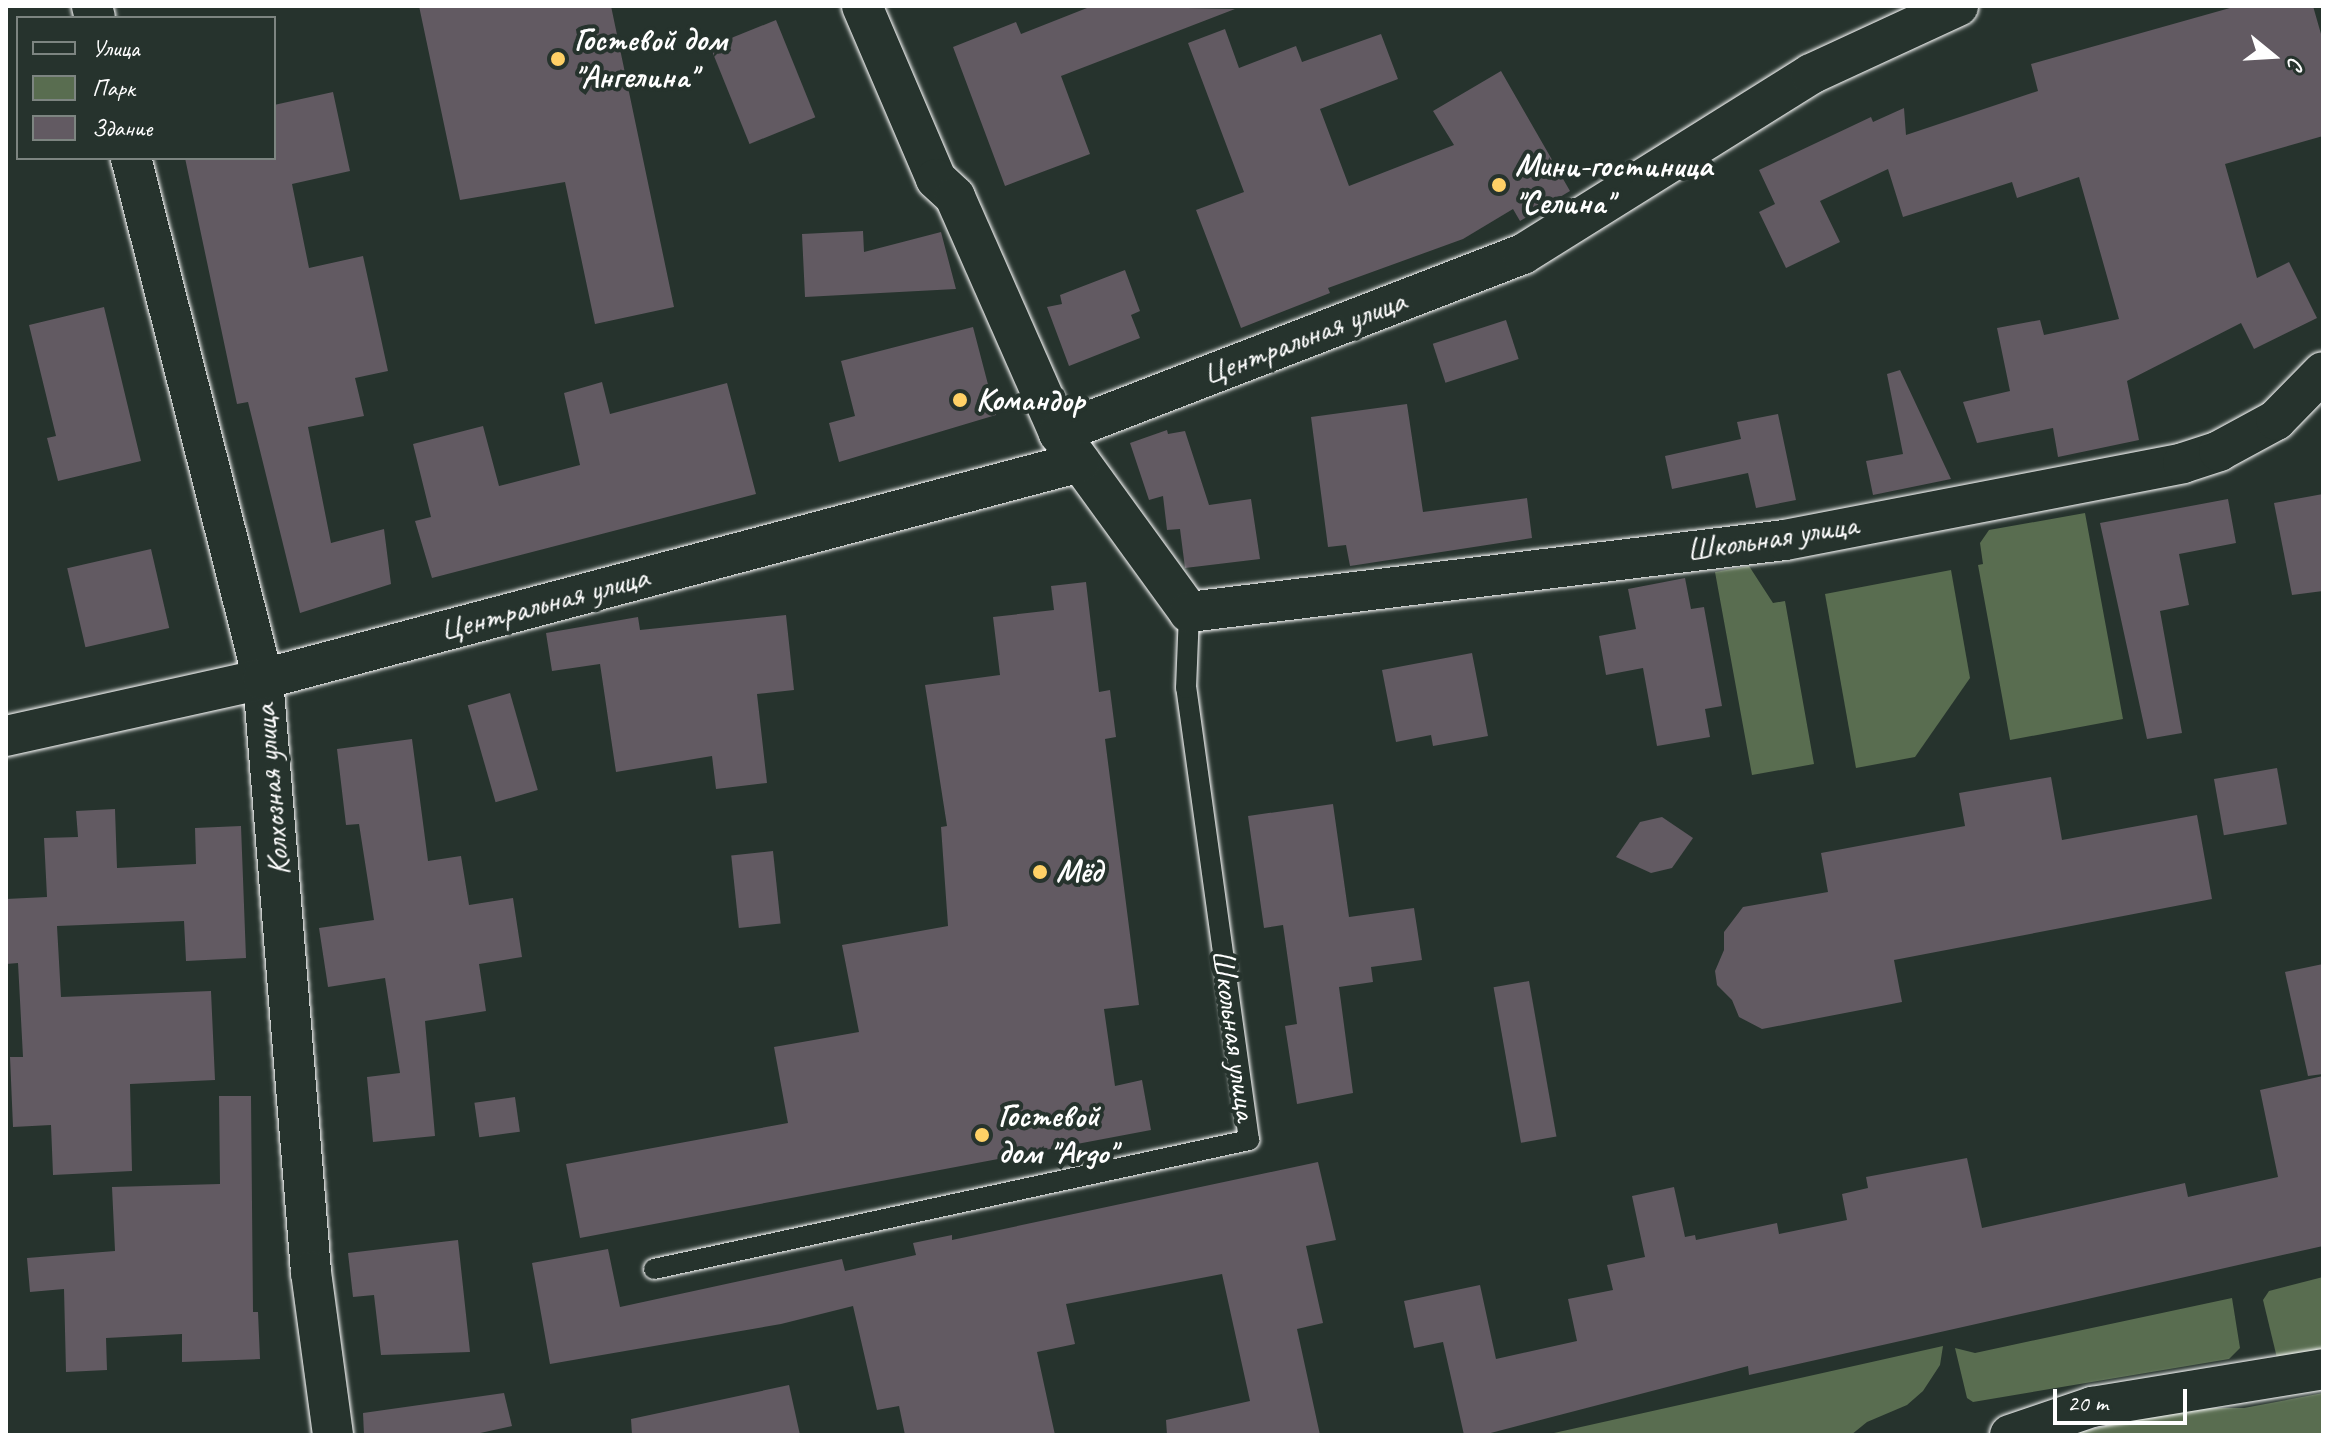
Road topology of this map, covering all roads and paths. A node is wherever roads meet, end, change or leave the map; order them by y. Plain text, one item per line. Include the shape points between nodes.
1 (862, 6) edge
2 (1958, 6) edge
3 (132, 160) edge
4 (2323, 372) edge
5 (1069, 448) junction
6 (1189, 612) junction
7 (263, 679) junction
8 (6, 736) edge
9 (654, 1269) dead end
10 (2323, 1369) edge
11 (333, 1435) edge
12 (2010, 1435) edge

1 - 5 street via 936,179 955,197
2 - 5 street, Центральная улица via 1811,74 1523,254
3 - 7 street, Колхозная улица
4 - 6 street, Школьная улица via 2276,420 2219,451 2183,463 1785,540
5 - 6 street
5 - 7 street, Центральная улица
6 - 9 lane, Школьная улица via 1186,688 1249,1140
7 - 8 street, Центральная улица
7 - 11 street, Колхозная улица via 311,1272
10 - 12 street via 2092,1407

